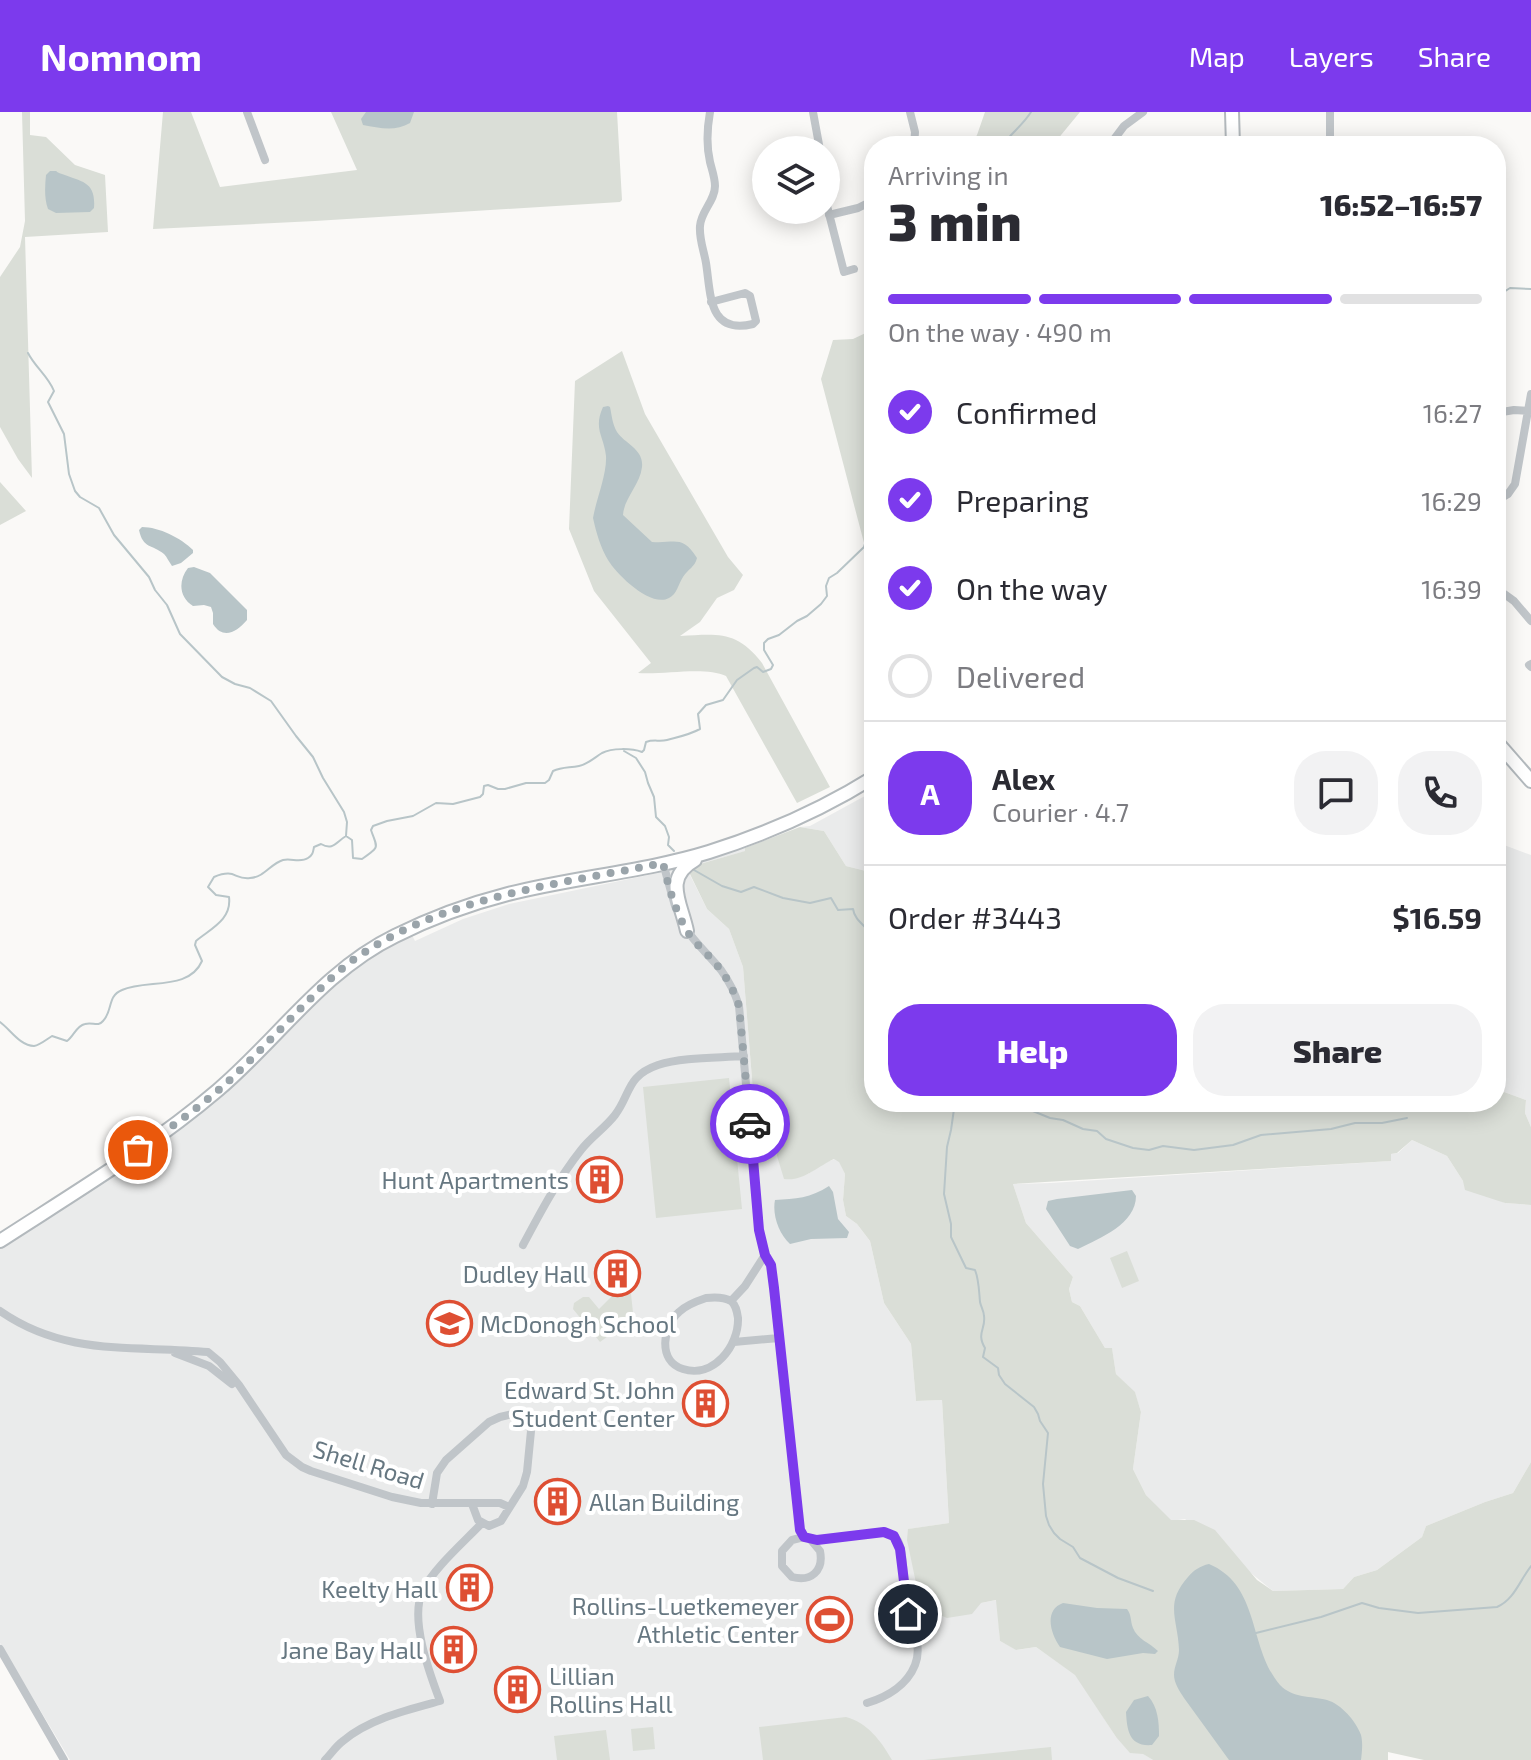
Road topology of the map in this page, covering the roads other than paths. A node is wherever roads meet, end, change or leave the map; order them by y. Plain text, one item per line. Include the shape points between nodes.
1 (247, 112) edge
2 (710, 112) edge
3 (813, 112) edge
4 (910, 112) edge
5 (1143, 112) edge
6 (1232, 112) edge
7 (1330, 112) edge
8 (817, 136) edge
9 (915, 136) edge
10 (1116, 136) edge
11 (1233, 136) edge
12 (1330, 136) edge
13 (265, 160) dead end
14 (864, 205) edge
15 (840, 212) edge
16 (831, 224) edge
17 (854, 269) dead end
18 (711, 302) junction
19 (1531, 394) edge
20 (1506, 411) edge
21 (1528, 411) junction
22 (1506, 495) edge
23 (1506, 595) edge
24 (1531, 621) edge
25 (1506, 752) edge
26 (1531, 781) edge
27 (864, 783) edge
28 (709, 852) junction
29 (663, 863) junction
30 (687, 931) junction
31 (744, 1056) junction
32 (0, 1241) edge
33 (523, 1245) dead end
34 (765, 1255) junction
35 (731, 1301) junction
36 (0, 1311) edge
37 (779, 1338) junction
38 (734, 1342) junction
39 (432, 1504) junction
40 (472, 1504) junction
41 (509, 1507) junction
42 (482, 1523) junction
43 (807, 1538) junction
44 (0, 1649) edge
45 (867, 1703) dead end
46 (64, 1760) edge
47 (325, 1760) edge

1 - 13 street
2 - 18 street via 708,148 715,185 700,227
3 - 8 street
4 - 9 street
5 - 10 street
6 - 11 main road
7 - 12 street
14 - 15 street
16 - 17 street via 844,272
18 - 18 street via 727,324 742,327 756,321 745,293
19 - 21 street
20 - 21 street
21 - 22 street via 1515,484
23 - 24 street
25 - 26 main road
27 - 28 main road via 819,808
28 - 29 main road
28 - 30 main road via 685,866 677,878
29 - 30 street
29 - 32 main road via 487,900 420,924 360,954 204,1101
30 - 31 street via 733,989
31 - 33 street via 657,1065 632,1082 619,1109 564,1174
31 - 34 street
34 - 35 street
34 - 37 street via 771,1265
35 - 38 street via 738,1317
35 - 38 street via 706,1298 679,1312 669,1326 665,1350 677,1367 699,1370 719,1361
36 - 39 street, Shell Road via 74,1343 166,1350 209,1366 247,1399 286,1455 302,1467 392,1497
37 - 38 street
37 - 43 street via 799,1526
39 - 40 street, Shell Road
39 - 41 street via 437,1473 446,1460 489,1422 521,1412 531,1431 527,1472
40 - 41 street, Shell Road
40 - 42 street
41 - 42 street via 495,1525
42 - 47 street via 431,1578 419,1603 420,1636 440,1701 358,1731
43 - 43 street via 788,1543 781,1556 784,1570 797,1578 811,1576 820,1566 820,1551
43 - 45 street via 884,1532 899,1545 905,1601 918,1648 916,1663 900,1686
44 - 46 street

